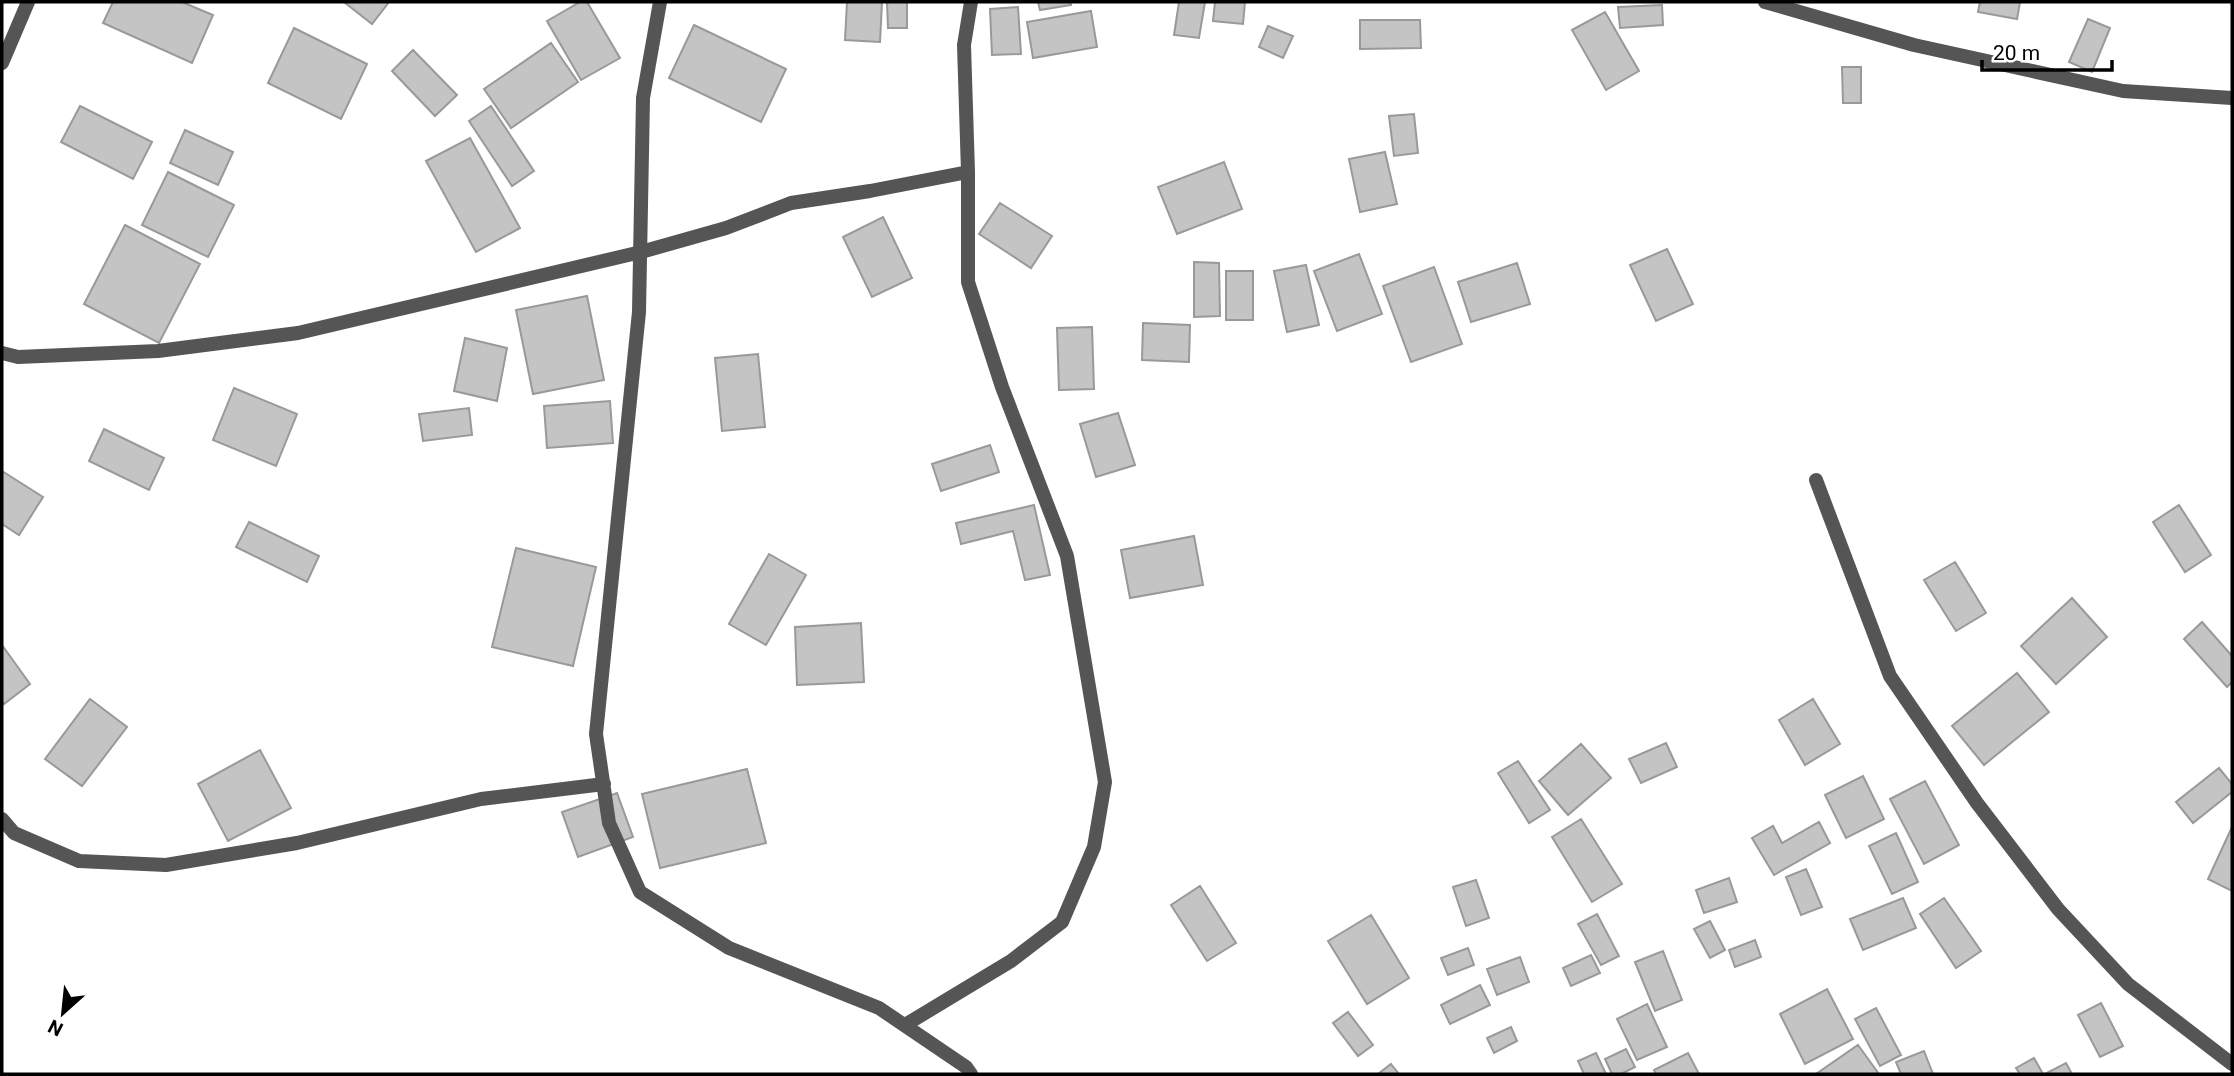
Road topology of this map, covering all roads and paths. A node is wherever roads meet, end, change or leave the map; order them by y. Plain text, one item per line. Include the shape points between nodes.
1 (28, 2) edge
2 (660, 2) edge
3 (971, 2) edge
4 (1765, 2) edge
5 (2, 63) edge
6 (2232, 98) edge
7 (968, 172) junction
8 (641, 252) junction
9 (2, 353) edge
10 (1816, 480) dead end
11 (604, 784) junction
12 (2, 820) edge
13 (905, 1025) junction
14 (2232, 1064) edge
15 (971, 1074) edge

1 - 5 street
2 - 8 street via 643,98
3 - 7 street via 964,46
4 - 6 street via 1914,45 2123,91
7 - 8 street via 792,203
7 - 13 street via 968,282 1002,387 1067,556 1105,782 1094,847 1062,922 1012,961
8 - 9 street via 298,333 158,351 18,357
8 - 11 street via 639,312 596,734
10 - 14 street via 1890,676 1977,803 2058,909 2127,984
11 - 12 street via 481,799 297,843 166,865 79,861 15,833
11 - 13 street via 610,823 640,892 729,948 879,1008
13 - 15 street

